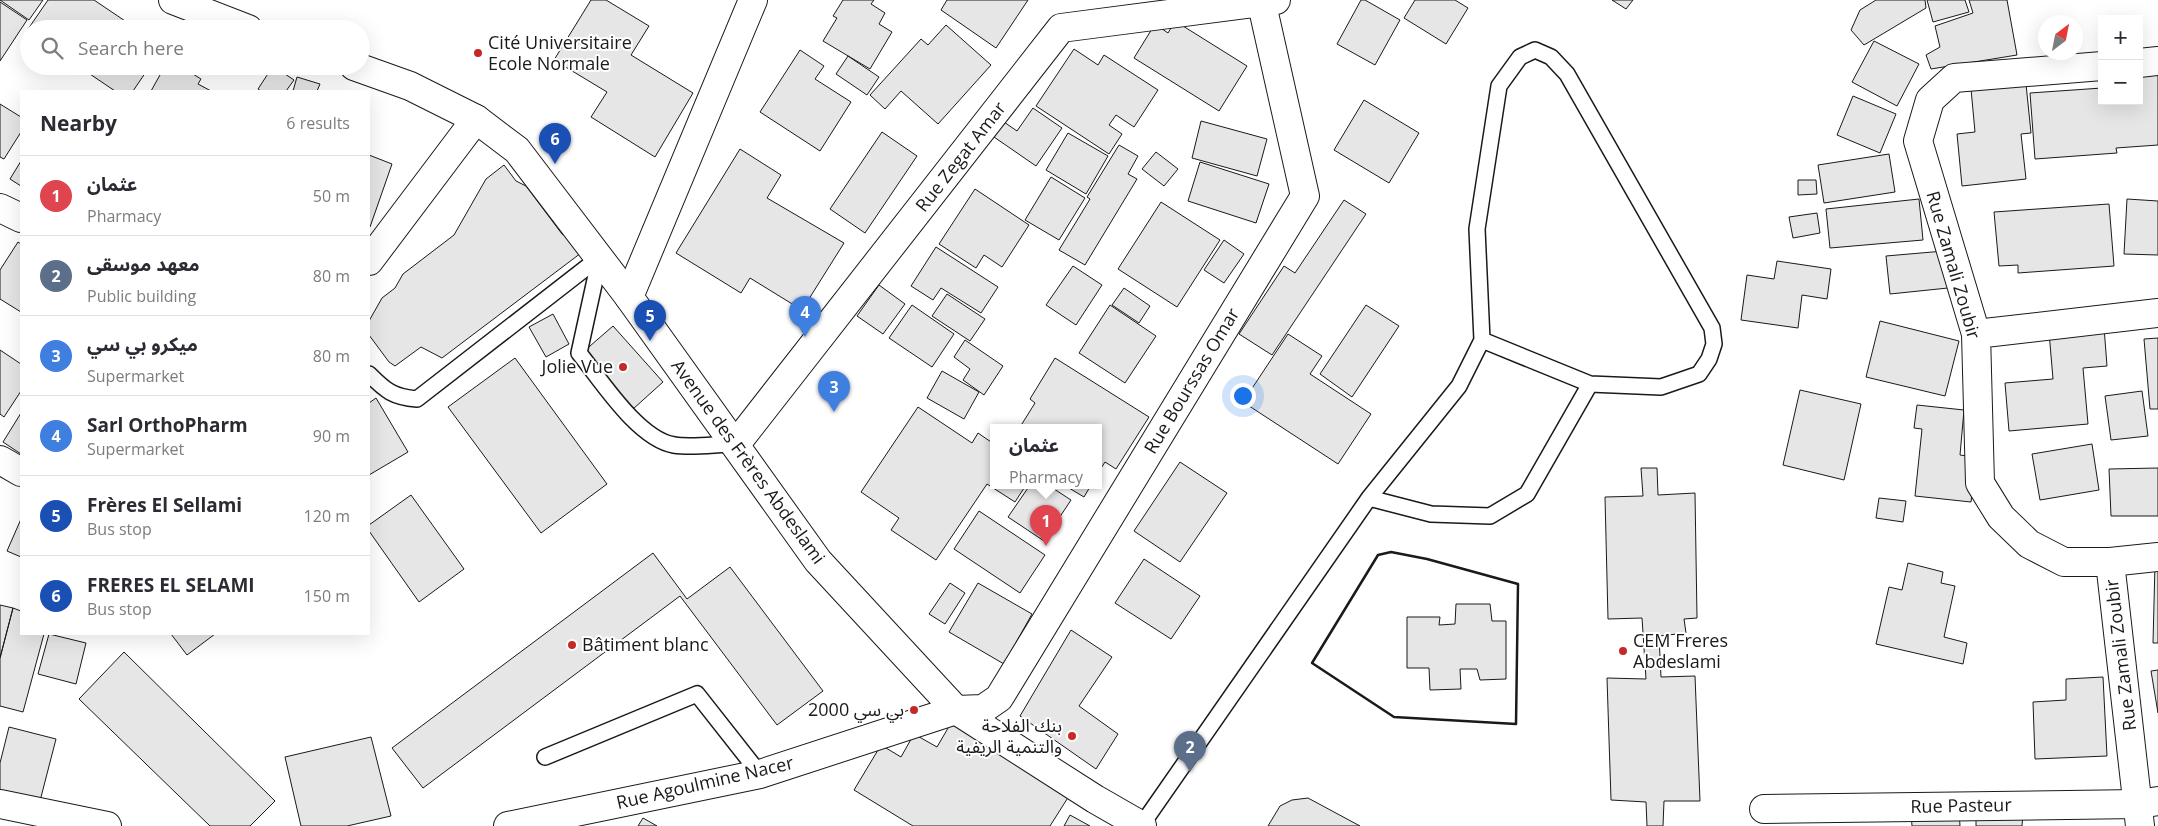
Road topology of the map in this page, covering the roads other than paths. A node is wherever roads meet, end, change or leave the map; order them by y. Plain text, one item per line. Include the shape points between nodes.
1 (173, 0) edge
2 (753, 0) edge
3 (1266, 1) edge
4 (225, 20) edge
5 (2158, 61) edge
6 (2143, 63) edge
7 (2098, 66) edge
8 (370, 72) edge
9 (476, 119) junction
10 (0, 208) edge
11 (20, 218) edge
12 (600, 257) junction
13 (370, 260) edge
14 (629, 297) junction
15 (2158, 313) edge
16 (1976, 334) junction
17 (1482, 340) junction
18 (370, 375) edge
19 (1590, 384) junction
20 (736, 444) junction
21 (0, 460) edge
22 (20, 471) edge
23 (1368, 498) junction
24 (2158, 557) edge
25 (2110, 562) junction
26 (956, 710) junction
27 (545, 757) dead end
28 (760, 774) junction
29 (0, 804) edge
30 (1764, 809) dead end
31 (2146, 810) edge
32 (107, 826) edge
33 (508, 826) edge
34 (1141, 826) edge

1 - 4 street
2 - 14 street
3 - 20 street, Rue Zegat Amar via 1061,28
3 - 26 street, Rue Bourssas Omar via 1306,196 999,698 983,709
5 - 6 street
7 - 16 street, Rue Zamali Zoubir via 1954,78 1930,100 1918,141
8 - 9 street, Avenue des Frères Abdeslami via 410,86
9 - 12 street, Avenue des Frères Abdeslami via 517,150
9 - 13 street
10 - 11 street
12 - 14 street, Avenue des Frères Abdeslami
12 - 18 lane via 417,399 401,398 386,391
12 - 20 lane via 579,353 626,413 656,439 674,445
14 - 20 street, Avenue des Frères Abdeslami
15 - 16 street
16 - 25 street, Rue Zamali Zoubir via 1980,483 2001,516 2029,544 2064,562
17 - 19 lane
17 - 19 lane via 1477,229 1499,86 1520,56 1535,50 1551,57 1567,74 1712,328 1714,344 1699,374 1660,387
17 - 23 lane via 1459,386
19 - 23 lane via 1527,494 1490,516 1431,514
20 - 26 street, Avenue des Frères Abdeslami via 818,561
21 - 22 street
23 - 34 lane
24 - 25 street
25 - 31 street, Rue Zamali Zoubir
26 - 28 street, Rue Agoulmine Nacer
26 - 34 street, Avenue des Frères Abdeslami
27 - 28 lane via 697,694
28 - 33 street, Rue Agoulmine Nacer
29 - 32 street
30 - 31 street, Rue Pasteur

